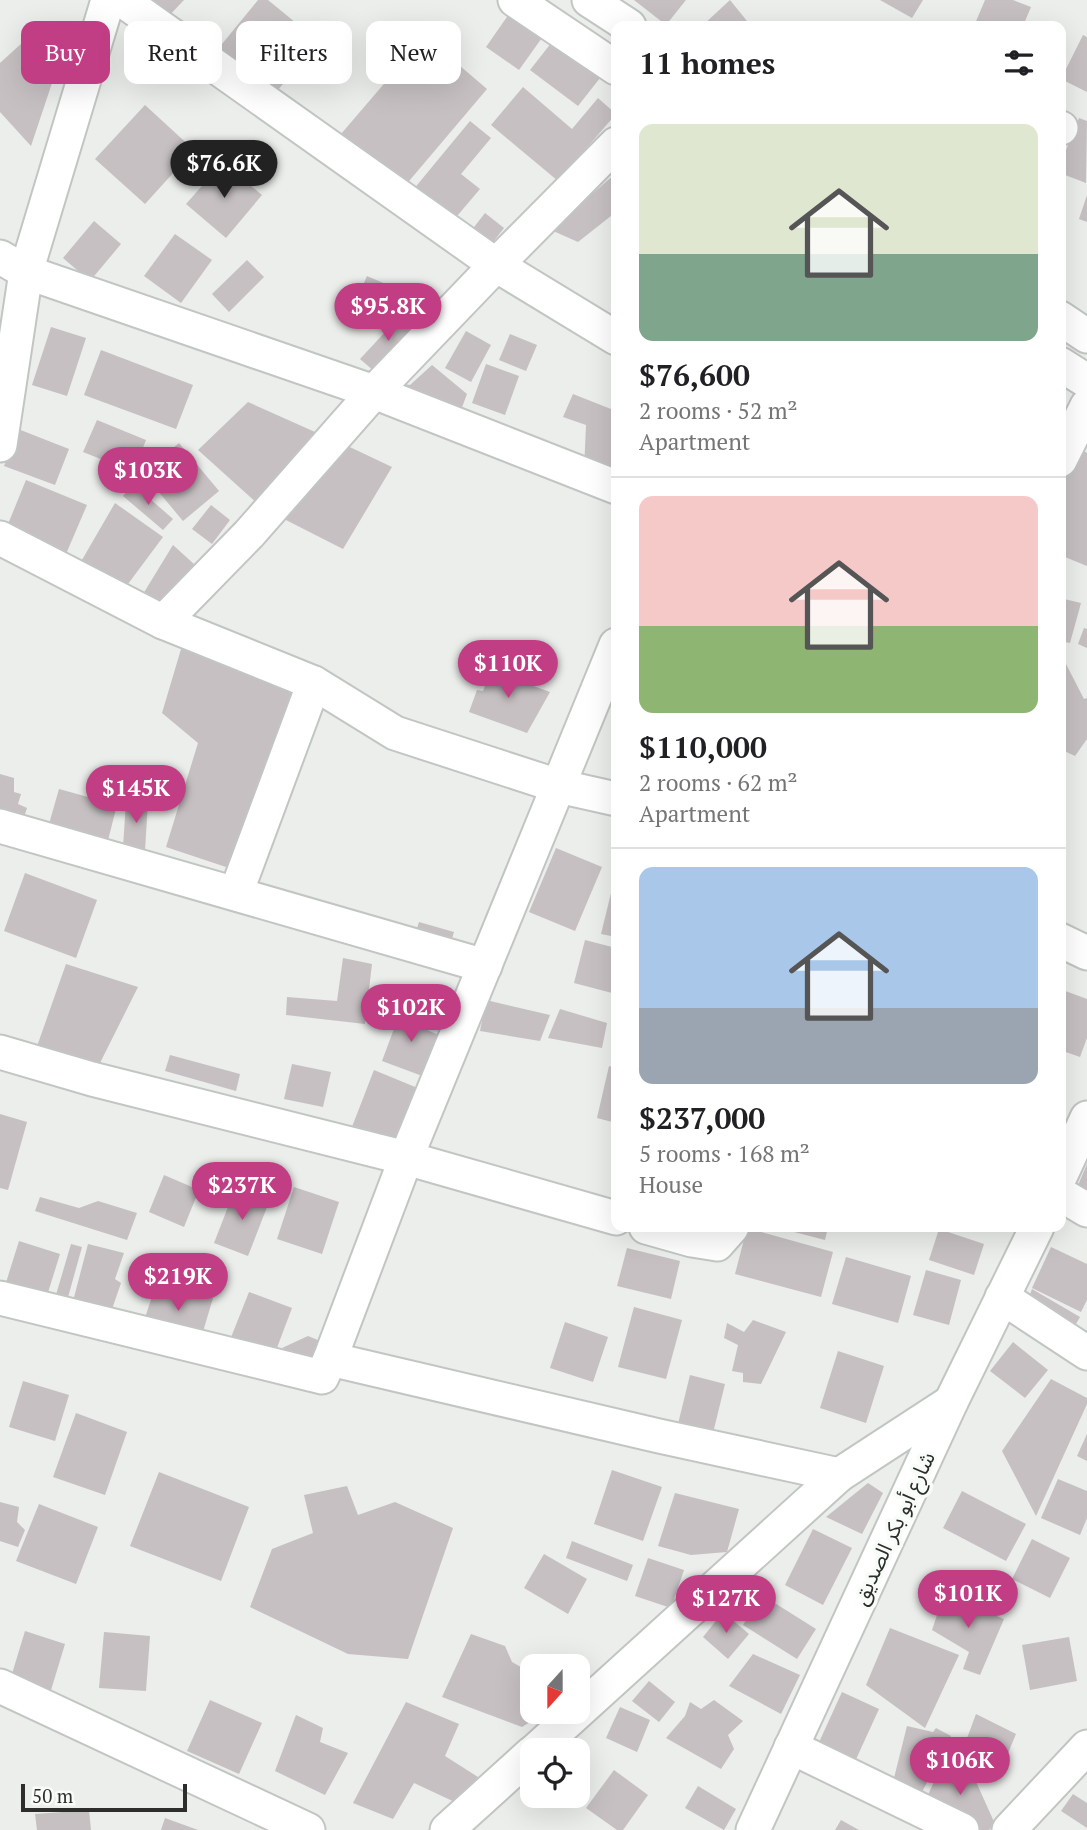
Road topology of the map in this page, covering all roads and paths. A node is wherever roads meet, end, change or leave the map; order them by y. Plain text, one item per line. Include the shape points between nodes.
1 (108, 0) edge
2 (122, 0) edge
3 (515, 0) edge
4 (589, 0) edge
5 (621, 21) edge
6 (611, 65) edge
7 (611, 149) edge
8 (13, 264) edge
9 (496, 265) junction
10 (1066, 322) edge
11 (611, 335) edge
12 (1087, 336) edge
13 (1066, 368) edge
14 (1087, 381) edge
15 (374, 392) junction
16 (1087, 406) edge
17 (0, 445) edge
18 (1066, 448) edge
19 (611, 485) edge
20 (0, 538) edge
21 (163, 622) junction
22 (611, 657) edge
23 (314, 683) junction
24 (558, 786) junction
25 (611, 798) edge
26 (0, 826) edge
27 (236, 893) junction
28 (1066, 943) edge
29 (1087, 953) edge
30 (485, 966) junction
31 (0, 1052) edge
32 (1087, 1118) edge
33 (406, 1157) junction
34 (1066, 1164) edge
35 (1066, 1198) edge
36 (1087, 1210) edge
37 (611, 1217) edge
38 (664, 1232) edge
39 (728, 1232) edge
40 (1034, 1232) edge
41 (1002, 1297) junction
42 (0, 1298) edge
43 (1087, 1353) edge
44 (330, 1359) junction
45 (951, 1402) junction
46 (839, 1475) junction
47 (0, 1686) edge
48 (549, 1738) edge
49 (791, 1747) junction
50 (1087, 1747) edge
51 (520, 1765) edge
52 (308, 1830) edge
53 (447, 1830) edge
54 (753, 1830) edge
55 (962, 1830) edge
56 (1009, 1830) edge

1 - 8 street
2 - 9 street
3 - 6 street
4 - 5 street
7 - 9 street
8 - 15 street
8 - 17 street
9 - 11 street
9 - 15 street
10 - 12 street
13 - 14 street
15 - 19 street
15 - 21 street via 249,534
16 - 18 street
20 - 21 street
21 - 23 street
22 - 24 street
23 - 24 street via 395,733
23 - 27 street
24 - 25 street
24 - 30 street
26 - 27 street
27 - 30 street
28 - 29 street
30 - 33 street
31 - 33 street
32 - 34 street
33 - 37 street
33 - 44 street
35 - 36 street
38 - 39 street via 717,1244
40 - 41 street, شارع أبو بكر الصديق
41 - 43 street
41 - 45 street, شارع أبو بكر الصديق
42 - 44 street via 322,1377
44 - 46 street
45 - 46 street
45 - 49 street, شارع أبو بكر الصديق
46 - 48 street
47 - 52 street
49 - 54 street, شارع أبو بكر الصديق
49 - 55 street
50 - 56 street
51 - 53 street

